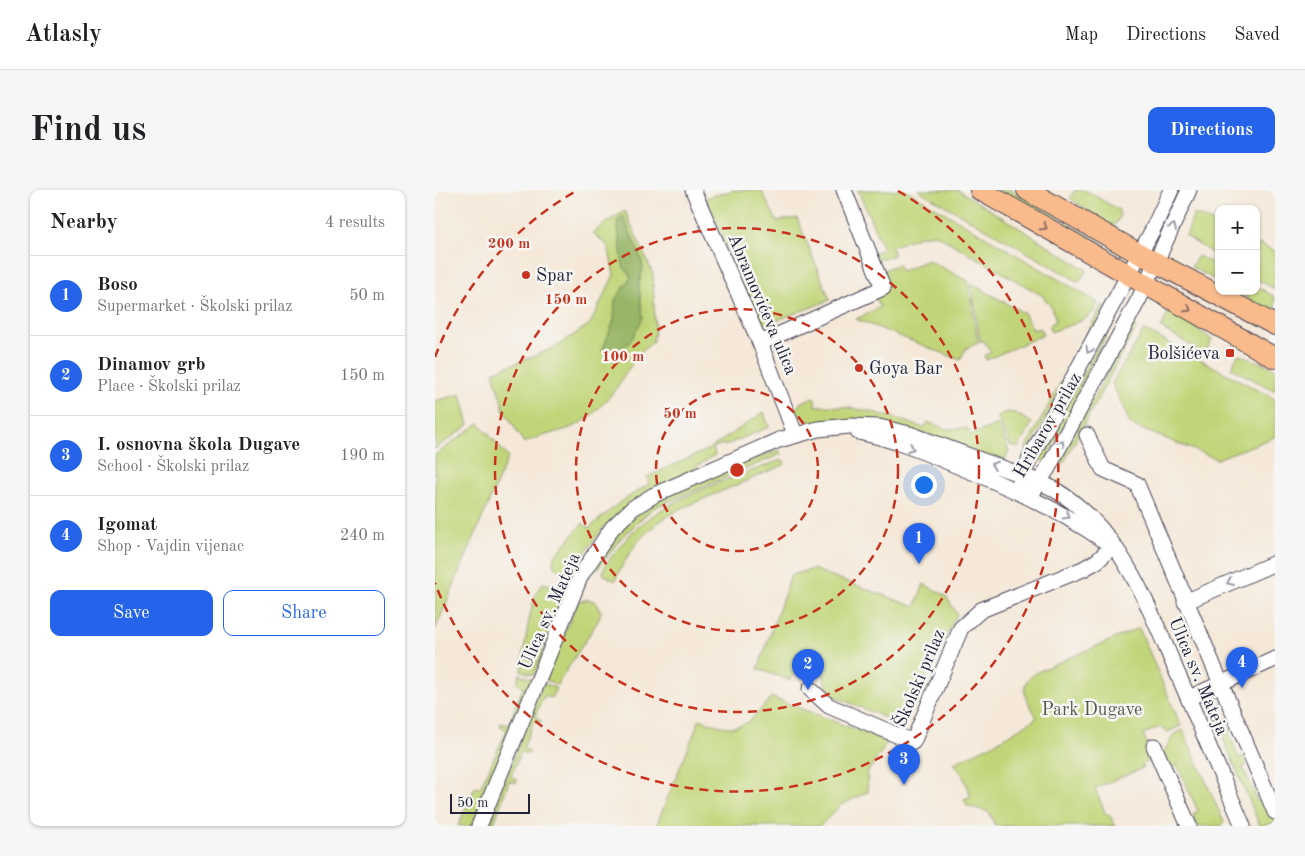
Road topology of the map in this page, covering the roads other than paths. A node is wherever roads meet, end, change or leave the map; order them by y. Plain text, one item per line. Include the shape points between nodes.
1 (693, 190) edge
2 (844, 190) edge
3 (980, 190) edge
4 (1027, 190) edge
5 (1171, 190) edge
6 (1189, 190) edge
7 (1148, 259) junction
8 (1138, 280) junction
9 (1275, 325) edge
10 (760, 343) junction
11 (1275, 358) edge
12 (830, 427) junction
13 (795, 434) junction
14 (1087, 435) dead end
15 (1022, 476) junction
16 (1040, 482) junction
17 (1024, 494) junction
18 (1113, 546) junction
19 (1275, 563) edge
20 (1185, 602) junction
21 (1275, 659) edge
22 (1221, 683) junction
23 (810, 689) dead end
24 (1189, 698) junction
25 (1154, 746) dead end
26 (1275, 812) edge
27 (479, 826) edge
28 (1189, 826) edge
29 (1243, 826) edge

1 - 10 street, Abramovićeva ulica
2 - 10 street via 883,288
3 -> 8 main road
4 - 7 main road
5 - 7 street
7 -> 6 street
7 - 8 street
7 - 9 main road
8 -> 11 main road
8 -> 15 street, Hribarov prilaz
16 -> 8 street, Hribarov prilaz
10 - 13 street, Abramovićeva ulica
12 - 13 street, Ulica sv. Mateja
15 -> 12 street, Ulica sv. Mateja via 890,429
12 -> 17 street, Ulica sv. Mateja via 905,446
13 - 27 street, Ulica sv. Mateja via 654,495 633,508 606,536 576,586
14 - 20 street via 1103,469 1137,484
15 - 16 street, Ulica sv. Mateja
15 - 17 street, Hribarov prilaz via 1020,486
16 - 17 street, Hribarov prilaz via 1033,491
16 - 18 street, Ulica sv. Mateja via 1083,510 1100,526
17 -> 18 street, Ulica sv. Mateja via 1063,513
18 - 23 street, Školski prilaz via 1083,569 992,605 971,617 961,628 913,742 829,706
18 - 24 street, Ulica sv. Mateja via 1137,582
19 -> 20 street
20 - 22 street
21 - 22 street
22 - 24 street
22 - 26 street
24 - 29 street, Ulica sv. Mateja
25 - 28 street

